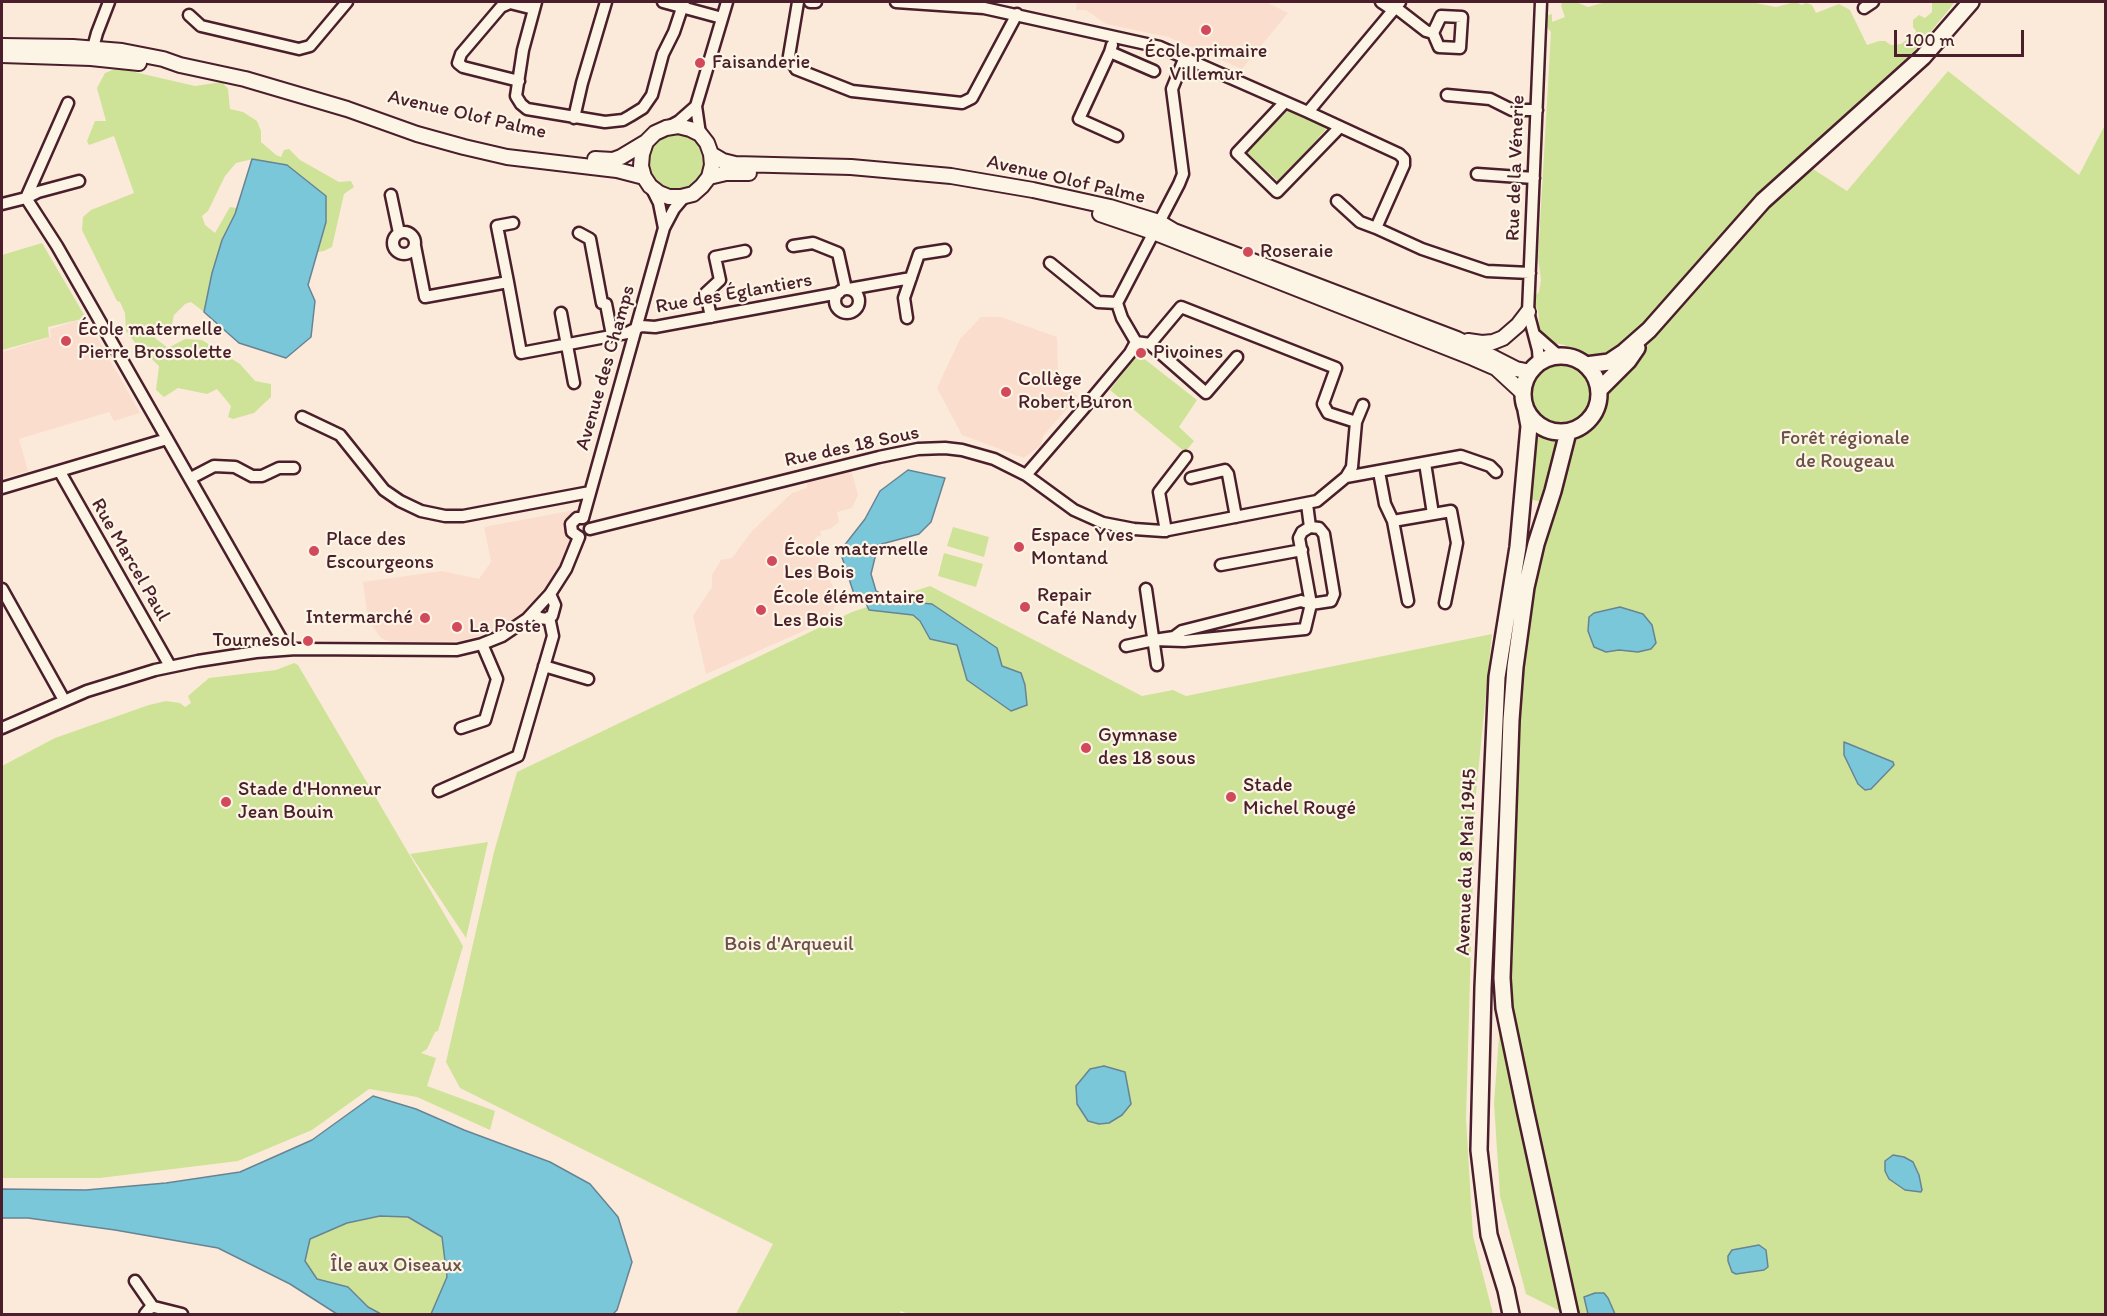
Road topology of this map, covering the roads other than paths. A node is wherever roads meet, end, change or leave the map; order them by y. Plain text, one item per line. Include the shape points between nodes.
1 (109, 2) edge
2 (347, 2) edge
3 (606, 2) edge
4 (663, 2) edge
5 (727, 2) edge
6 (798, 2) edge
7 (810, 2) edge
8 (816, 2) edge
9 (896, 2) edge
10 (1381, 2) edge
11 (1541, 2) edge
12 (1971, 2) edge
13 (684, 4) edge
14 (535, 5) edge
15 (1396, 6) edge
16 (1017, 14) junction
17 (189, 15) dead end
18 (722, 18) junction
19 (1433, 33) dead end
20 (1114, 37) junction
21 (2, 46) edge
22 (1110, 52) junction
23 (92, 53) junction
24 (2, 55) edge
25 (1185, 57) junction
26 (1154, 71) dead end
27 (519, 81) junction
28 (1448, 95) dead end
29 (1285, 102) junction
30 (68, 103) dead end
31 (696, 106) junction
32 (347, 109) junction
33 (1537, 110) junction
34 (1308, 112) junction
35 (574, 118) junction
36 (1340, 127) junction
37 (666, 128) junction
38 (700, 134) junction
39 (1117, 136) dead end
40 (646, 142) junction
41 (711, 154) junction
42 (1477, 174) dead end
43 (709, 177) junction
44 (1534, 178) junction
45 (79, 181) dead end
46 (647, 181) junction
47 (391, 195) dead end
48 (685, 196) junction
49 (26, 198) junction
50 (1337, 201) dead end
51 (2, 204) edge
52 (513, 223) dead end
53 (1156, 227) junction
54 (664, 228) junction
55 (1376, 228) junction
56 (399, 233) junction
57 (579, 233) dead end
58 (415, 246) junction
59 (793, 246) dead end
60 (945, 250) dead end
61 (745, 251) dead end
62 (1050, 263) dead end
63 (1530, 273) junction
64 (911, 278) junction
65 (508, 282) junction
66 (844, 290) junction
67 (1117, 303) junction
68 (1528, 312) junction
69 (561, 313) dead end
70 (711, 317) junction
71 (908, 318) dead end
72 (636, 328) junction
73 (1649, 330) junction
74 (1535, 334) junction
75 (612, 335) junction
76 (1457, 339) junction
77 (1136, 342) junction
78 (567, 344) junction
79 (1150, 344) junction
80 (1558, 356) junction
81 (1237, 357) dead end
82 (1586, 365) junction
83 (1534, 367) junction
84 (574, 383) dead end
85 (1599, 390) junction
86 (1522, 392) junction
87 (1363, 405) dead end
88 (1526, 410) junction
89 (302, 417) dead end
90 (1356, 422) junction
91 (1568, 432) junction
92 (167, 439) junction
93 (1186, 457) dead end
94 (1425, 463) junction
95 (294, 468) dead end
96 (60, 472) junction
97 (1379, 472) junction
98 (1496, 472) dead end
99 (1026, 475) junction
100 (1346, 477) junction
101 (191, 478) junction
102 (1191, 478) dead end
103 (2, 488) edge
104 (590, 492) junction
105 (1306, 504) junction
106 (1433, 514) junction
107 (1236, 517) junction
108 (583, 518) junction
109 (1393, 521) junction
110 (1310, 527) junction
111 (590, 529) junction
112 (1166, 531) junction
113 (579, 537) junction
114 (1302, 550) junction
115 (1221, 565) dead end
116 (2, 589) edge
117 (1146, 589) dead end
118 (550, 594) junction
119 (1408, 601) dead end
120 (1445, 603) dead end
121 (1311, 604) junction
122 (532, 613) junction
123 (549, 617) junction
124 (1154, 640) junction
125 (482, 644) junction
126 (1126, 646) dead end
127 (287, 649) junction
128 (1157, 664) dead end
129 (170, 666) junction
130 (544, 666) junction
131 (588, 680) dead end
132 (64, 700) junction
133 (2, 728) edge
134 (461, 728) dead end
135 (439, 790) dead end
136 (135, 1281) dead end
137 (149, 1311) edge
138 (182, 1314) edge
139 (1511, 1314) edge
140 (1570, 1314) edge

1 - 23 street
2 - 17 street via 310,46 299,49 201,26
3 - 35 street
4 - 13 street
5 - 18 street
6 - 16 street via 789,56 796,69 852,91 962,103 972,98
7 - 8 street
9 - 16 street
10 - 15 street
11 - 33 street, Rue de la Vénerie
12 - 73 main road via 1923,57 1763,201
13 - 18 street
13 - 35 street via 663,54 652,95 643,108 623,120
14 - 27 street
14 - 27 street via 510,3 501,7 461,54 458,63
15 - 19 street
15 - 34 street
16 - 20 street
18 - 31 street
20 - 22 street
20 - 25 street
21 - 23 main road, Avenue Olof Palme
22 - 26 street
22 - 39 street via 1079,119
23 - 24 main road, Avenue Olof Palme
23 - 32 main road, Avenue Olof Palme via 180,65
25 - 29 street
25 - 53 street via 1172,89 1183,174
27 - 35 street via 516,96 527,109
28 - 33 street via 1490,99 1512,110
29 - 34 street
29 - 36 street via 1236,153 1276,192
30 - 49 street
31 - 37 street
31 - 38 street
32 - 40 main road, Avenue Olof Palme via 486,143 595,159 613,160
32 - 46 main road, Avenue Olof Palme via 464,147 563,165 617,170
33 - 44 street, Rue de la Vénerie
34 - 36 street
36 - 55 street via 1404,159
37 - 38 main road via 678,126
37 - 40 main road, Avenue Olof Palme
38 - 41 main road
40 - 46 main road via 641,160
41 - 43 main road
41 - 53 main road, Avenue Olof Palme via 735,164 902,171 987,182 1081,200
42 - 44 street
43 - 48 main road
43 - 53 main road, Avenue Olof Palme via 735,173 788,174 939,183 1048,201
44 - 63 street, Rue de la Vénerie
45 - 49 street
46 - 48 main road, Avenue Olof Palme via 669,197
46 - 54 street, Avenue des Champs via 659,202
47 - 56 street
48 - 54 street, Avenue des Champs
49 - 51 street
49 - 92 street
50 - 55 street via 1360,222
52 - 65 street via 497,226
53 - 67 street
53 - 76 main road, Avenue Olof Palme via 1240,255
53 - 86 main road, Avenue Olof Palme via 1496,368
54 - 72 street, Avenue des Champs
55 - 63 street via 1487,271
56 - 58 street via 412,236
56 - 58 street via 393,242 398,251 408,253
57 - 75 street via 591,239
58 - 65 street via 425,297
59 - 66 street via 813,243 838,253
60 - 64 street via 919,254
61 - 70 street via 715,257 720,280 706,293
62 - 67 street via 1098,302
63 - 68 street, Rue de la Vénerie
64 - 66 street, Rue des Églantiers
64 - 71 street via 904,298
65 - 78 street, Rue des Églantiers via 521,353
66 - 70 street, Rue des Églantiers
67 - 77 street
68 - 74 street, Rue de la Vénerie
68 - 76 main road via 1510,334 1493,342
69 - 78 street
70 - 72 street, Rue des Églantiers
72 - 75 street, Rue des Églantiers
72 - 104 street, Avenue des Champs
73 - 82 main road via 1609,362
73 - 85 main road via 1628,361
74 - 80 street, Rue de la Vénerie
74 - 83 street, Rue de la Vénerie
75 - 78 street, Rue des Églantiers
76 - 83 main road, Avenue Olof Palme via 1516,369
77 - 79 street
77 - 99 street
78 - 84 street
79 - 81 street via 1206,393
79 - 90 street via 1181,307 1336,368 1323,404 1328,413
80 - 82 main road
80 - 83 main road
82 - 85 main road
83 - 86 main road
85 - 91 main road via 1594,413 1580,428
86 - 88 main road
87 - 90 street
88 - 91 main road via 1543,428
88 - 139 main road, Avenue du 8 Mai 1945 via 1529,426 1518,547 1497,676 1479,1140 1489,1235
89 - 104 street via 340,435 384,490 421,511 463,516
90 - 100 street via 1352,467
91 - 140 main road via 1526,587 1515,667 1502,978 1504,1008
92 - 96 street
92 - 101 street
93 - 112 street via 1159,492
94 - 97 street
94 - 98 street via 1461,456
94 - 106 street
95 - 101 street via 279,468 262,477 235,467 214,466
96 - 103 street
96 - 129 street, Rue Marcel Paul
97 - 100 street
97 - 109 street via 1384,504
99 - 111 street, Rue des 18 Sous via 982,454 945,448 918,449
99 - 112 street, Rue des 18 Sous via 1074,510 1103,523
100 - 105 street, Rue des 18 Sous via 1317,501
101 - 127 street
102 - 107 street via 1225,470
104 - 108 street, Avenue des Champs
105 - 107 street, Rue des 18 Sous
105 - 110 street
106 - 109 street
106 - 120 street via 1451,511 1457,543
107 - 112 street, Rue des 18 Sous
108 - 111 street
108 - 113 street, Avenue des Champs via 571,524 572,532
109 - 119 street
110 - 114 street via 1299,538
110 - 121 street via 1319,528 1324,534 1334,594 1331,600
111 - 113 street
113 - 118 street, Avenue des Champs
114 - 115 street
114 - 121 street
116 - 132 street
117 - 124 street
118 - 122 street, Avenue des Champs
118 - 123 street via 555,605
121 - 124 street via 1301,602
121 - 124 street via 1305,629 1184,642
122 - 123 street via 540,618
122 - 125 street, Avenue des Champs via 502,636
123 - 130 street via 553,636
124 - 126 street
124 - 128 street
125 - 127 street, Avenue des Champs via 457,650
125 - 134 street via 497,679 485,720
127 - 129 street, Avenue des Champs
129 - 132 street, Avenue des Champs
130 - 131 street
130 - 135 street via 518,756
132 - 133 street, Avenue des Champs
136 - 137 street
137 - 138 street

